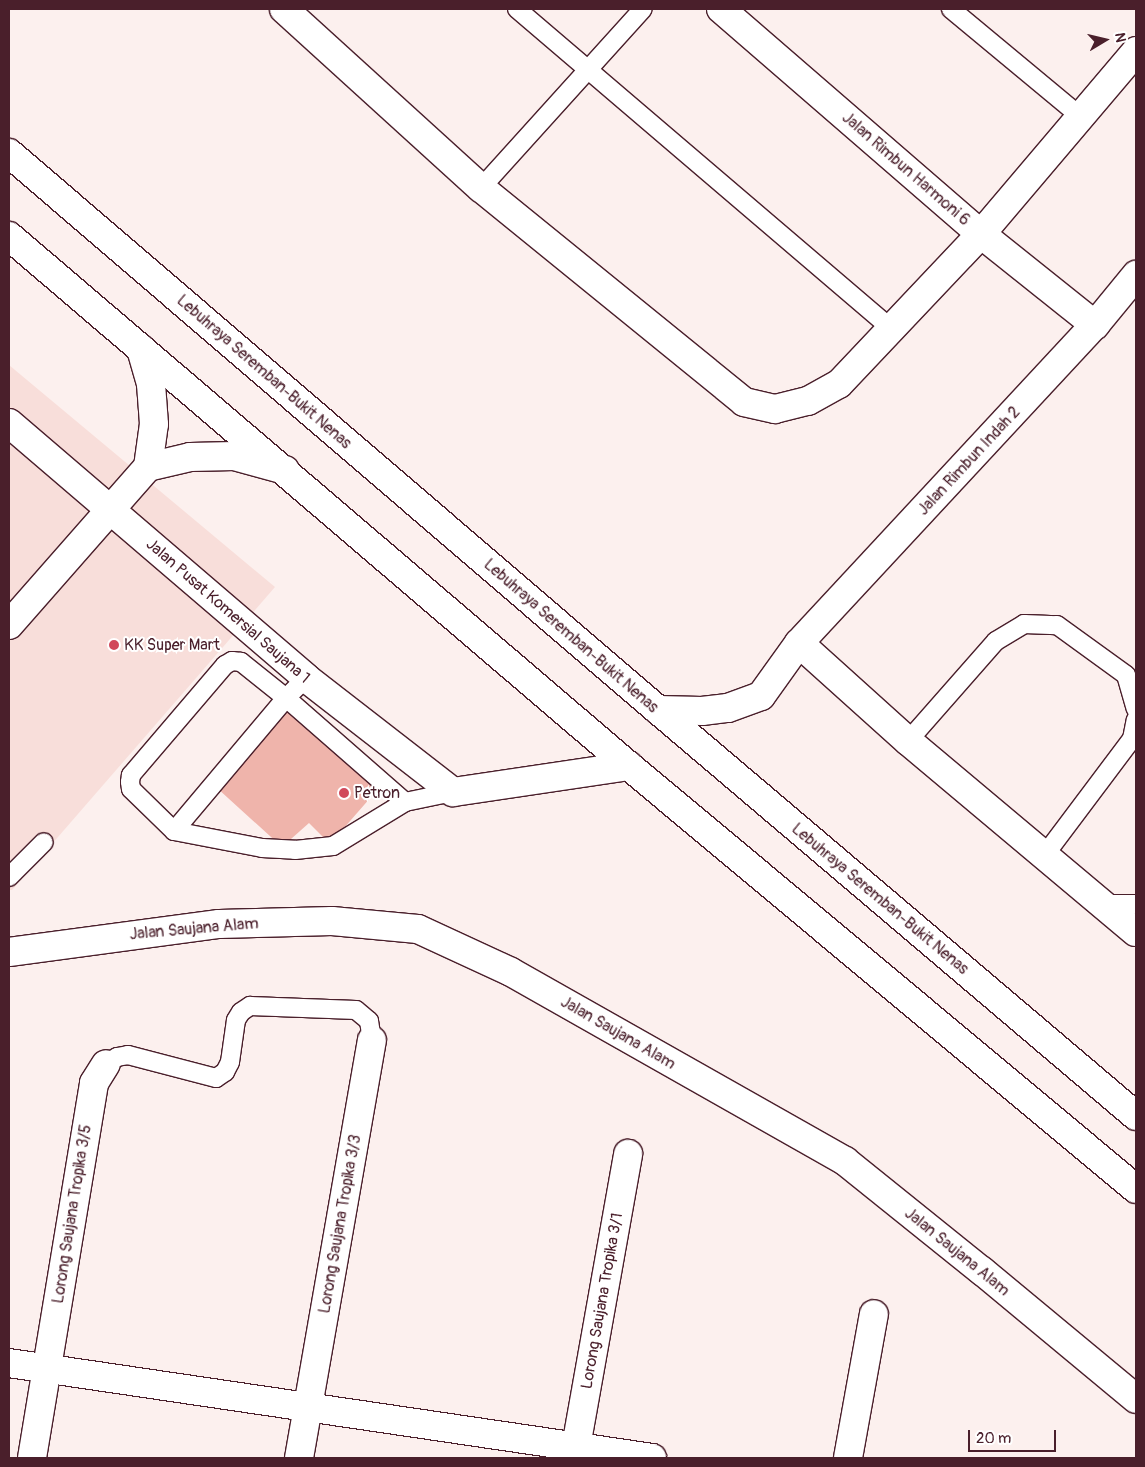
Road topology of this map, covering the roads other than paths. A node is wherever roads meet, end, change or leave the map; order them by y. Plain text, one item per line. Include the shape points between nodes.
1 (284, 9) edge
2 (517, 9) edge
3 (643, 9) edge
4 (721, 9) edge
5 (951, 9) edge
6 (1136, 51) edge
7 (588, 70) junction
8 (1080, 116) junction
9 (9, 153) edge
10 (481, 188) junction
11 (981, 234) junction
12 (9, 236) edge
13 (1136, 275) edge
14 (1095, 325) junction
15 (891, 328) junction
16 (141, 348) junction
17 (9, 423) edge
18 (148, 467) junction
19 (284, 470) junction
20 (111, 509) junction
21 (9, 624) edge
22 (799, 643) junction
23 (306, 678) junction
24 (286, 698) junction
25 (1136, 709) edge
26 (658, 710) junction
27 (1136, 719) edge
28 (908, 740) junction
29 (629, 766) junction
30 (453, 792) junction
31 (405, 802) junction
32 (174, 831) junction
33 (44, 842) dead end
34 (1044, 856) junction
35 (9, 877) edge
36 (1101, 904) junction
37 (1136, 904) edge
38 (1136, 932) edge
39 (9, 952) edge
40 (372, 1040) joint
41 (106, 1064) joint
42 (1136, 1116) edge
43 (628, 1154) dead end
44 (1136, 1189) edge
45 (874, 1314) dead end
46 (9, 1363) edge
47 (47, 1368) junction
48 (1136, 1399) edge
49 (308, 1407) junction
50 (575, 1453) edge
51 (32, 1458) edge
52 (299, 1458) edge
53 (652, 1458) edge
54 (848, 1458) edge

1 - 10 main road
2 - 7 lane
3 - 7 lane
4 - 11 main road, Jalan Rimbun Harmoni 6
5 - 8 lane
6 - 8 main road
7 - 10 lane
7 - 15 lane
8 - 11 main road
9 - 26 main road, Lebuhraya Seremban-Bukit Nenas
10 - 15 main road via 744,402 775,409 808,402 839,384
11 - 14 main road, Jalan Rimbun Harmoni 6
11 - 15 main road
12 - 16 main road
13 - 14 main road, Jalan Rimbun Indah 2
14 - 22 main road, Jalan Rimbun Indah 2
16 - 18 main road via 151,384 154,424
16 - 19 main road
17 - 20 main road, Jalan Pusat Komersial Saujana 1
18 - 19 main road via 190,457 234,456
18 - 20 main road
19 - 29 main road
20 - 21 main road
20 - 23 main road, Jalan Pusat Komersial Saujana 1
22 - 26 main road, Jalan Rimbun Indah 2 via 761,696 728,708
22 - 28 main road
23 - 24 lane
23 - 30 main road, Jalan Pusat Komersial Saujana 1
24 - 31 lane
24 - 32 lane
24 - 32 lane via 241,662 225,665 131,775 131,789
25 - 28 lane via 1126,675 1057,625 1024,624 996,641
26 - 42 main road, Lebuhraya Seremban-Bukit Nenas
27 - 34 lane via 1132,739
28 - 34 main road
29 - 30 main road
29 - 44 main road
30 - 31 lane
31 - 32 lane via 333,846 295,850 262,848
33 - 35 lane
34 - 36 main road
36 - 37 lane
36 - 38 main road
39 - 48 main road, Jalan Saujana Alam via 219,924 332,921 418,929 511,972 845,1161
40 - 41 lane via 370,1021 356,1010 250,1006 240,1012 236,1020 230,1062 225,1072 216,1078 128,1055
40 - 49 main road, Lorong Saujana Tropika 3/3
41 - 47 main road, Lorong Saujana Tropika 3/5 via 94,1083
43 - 50 main road, Lorong Saujana Tropika 3/1
45 - 54 main road
46 - 47 main road
47 - 49 main road
47 - 51 main road, Lorong Saujana Tropika 3/5
49 - 50 main road
49 - 52 main road, Lorong Saujana Tropika 3/3
50 - 53 main road

